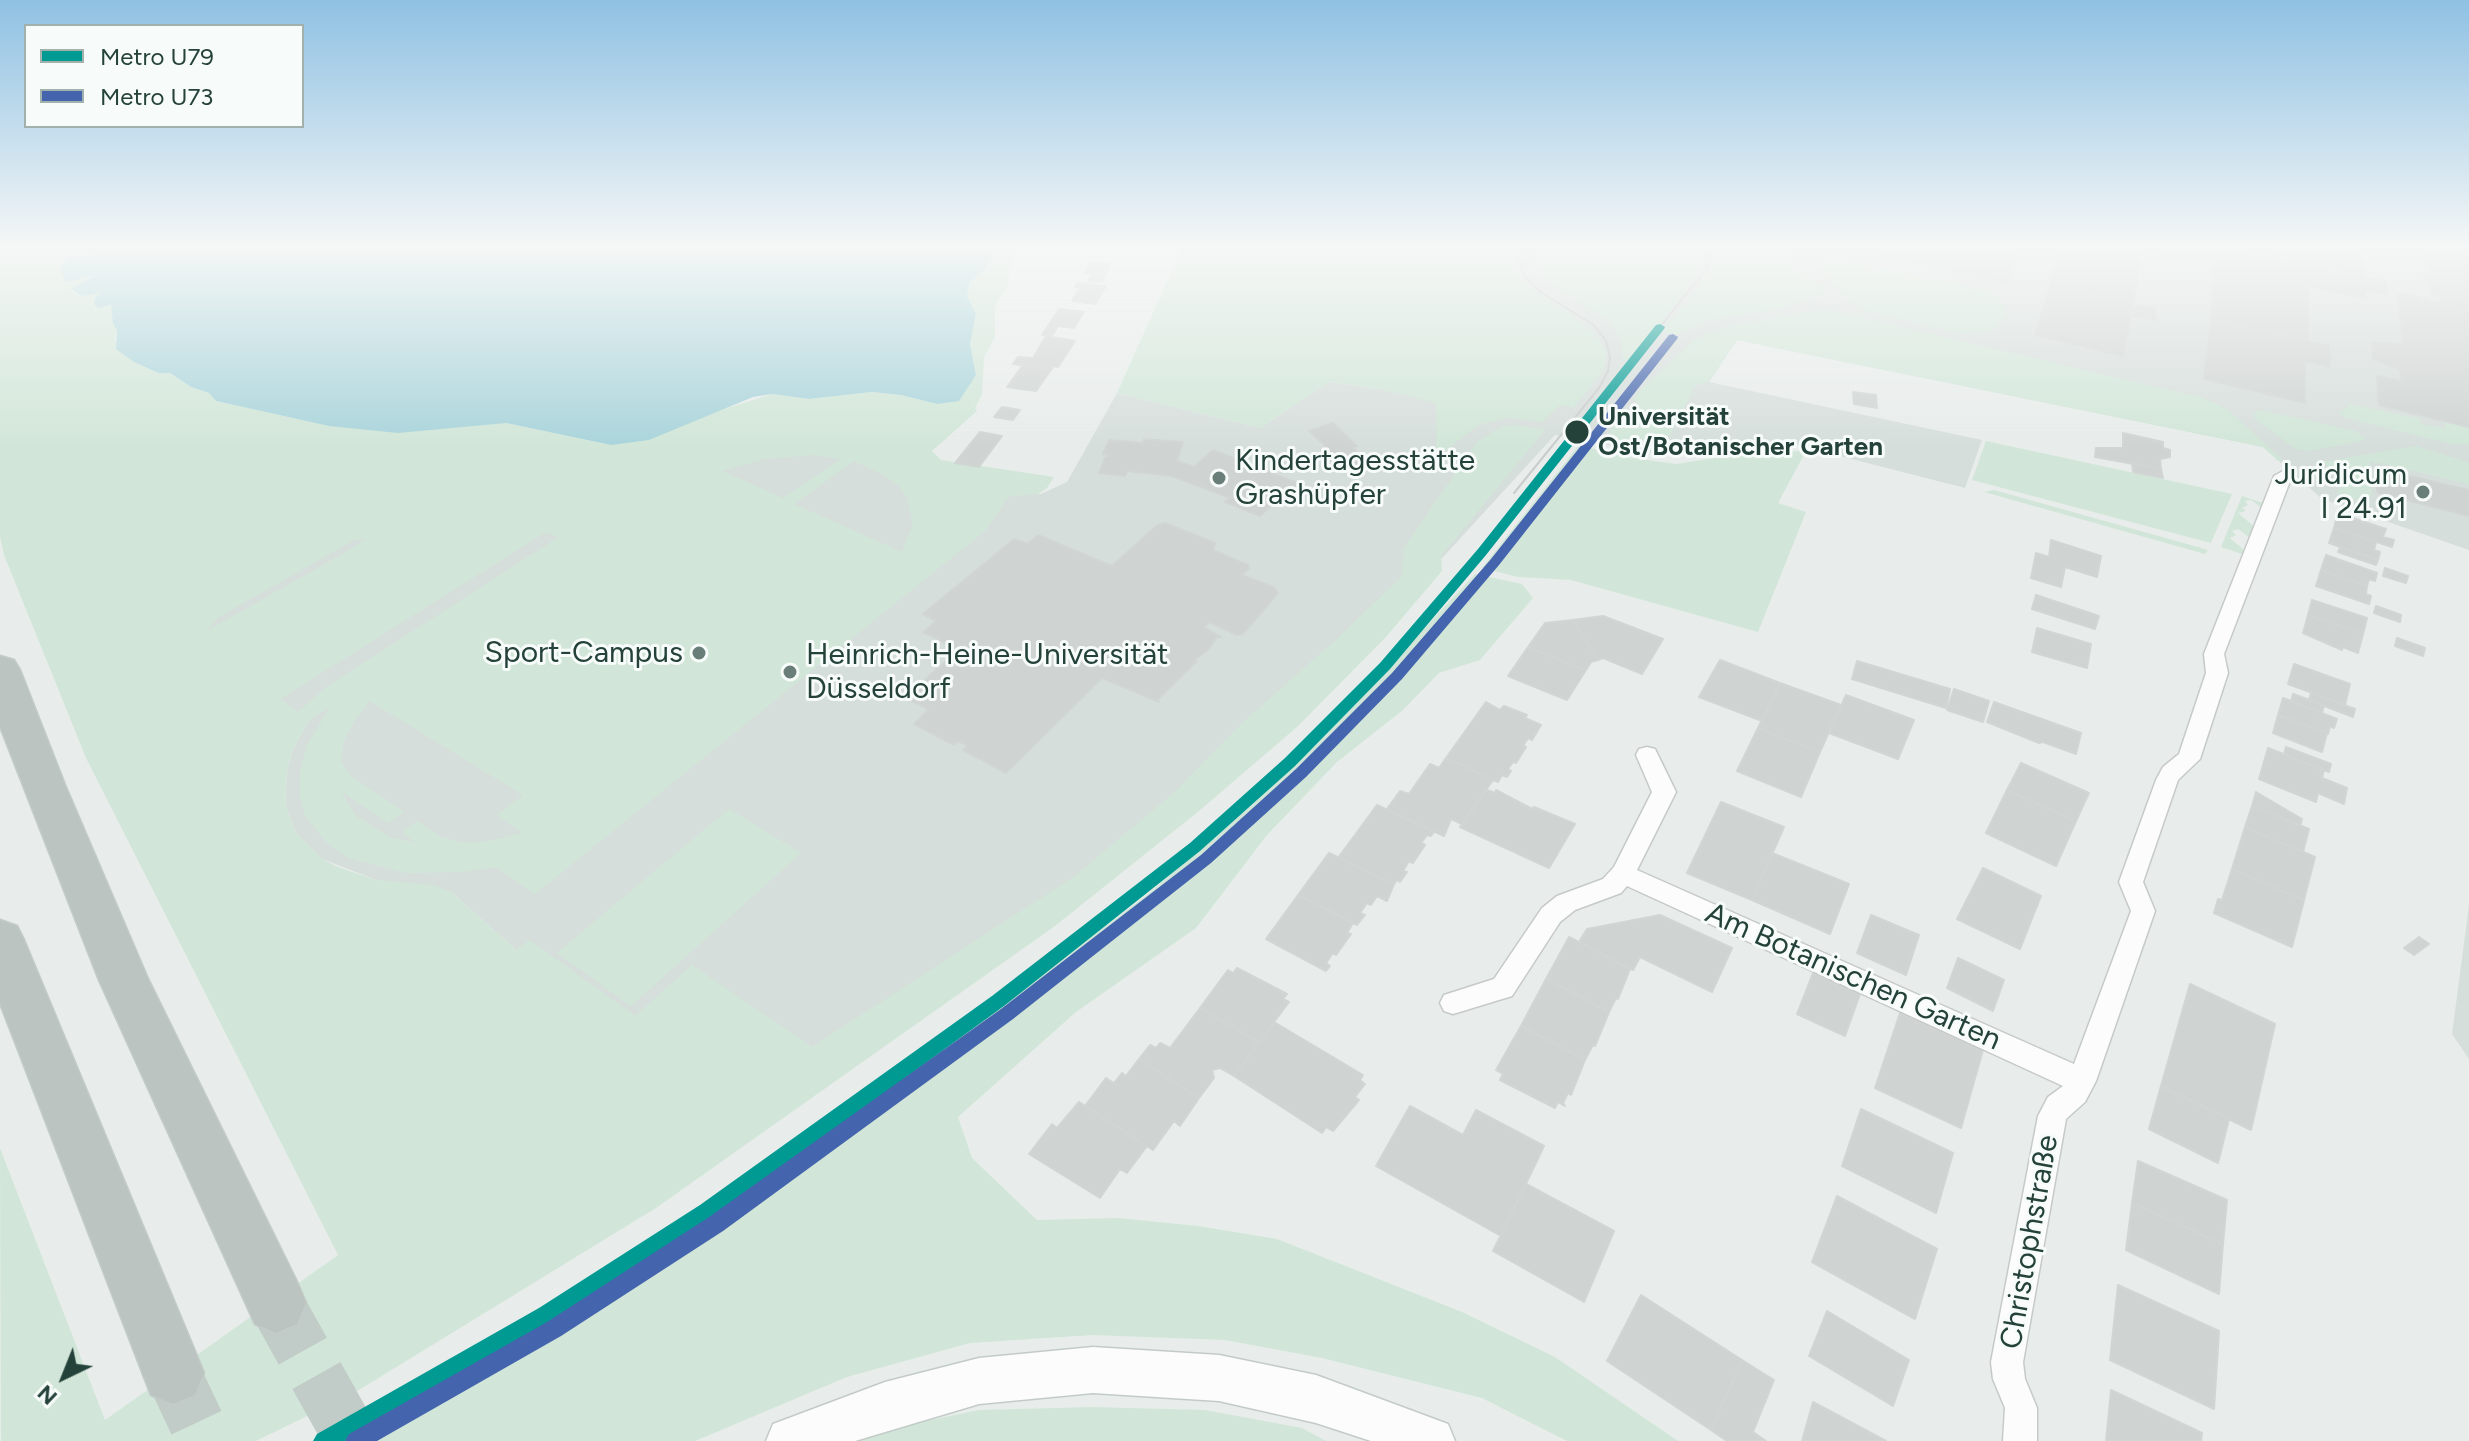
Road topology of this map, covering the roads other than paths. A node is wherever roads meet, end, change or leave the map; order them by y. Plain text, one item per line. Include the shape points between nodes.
1 (2283, 476) dead end
2 (0, 670) edge
3 (1647, 755) dead end
4 (1623, 874) junction
5 (0, 940) edge
6 (1453, 1003) dead end
7 (2082, 1081) junction
8 (276, 1303) tunnel mouth
9 (173, 1373) tunnel mouth
10 (790, 1441) edge
11 (1431, 1441) edge
12 (2020, 1441) edge

1 - 7 street, Christophstraße via 2214,654 2217,673 2189,759 2167,780 2131,882 2143,911
2 - 8 highway via 124,980
3 - 4 street via 1664,792
4 - 6 street via 1612,886 1566,903 1551,915 1503,988
4 - 7 street, Am Botanischen Garten
5 - 9 highway
7 - 12 street, Christophstraße via 2052,1116 2007,1362 2021,1408
10 - 11 street via 885,1406 979,1381 1093,1370 1219,1378 1316,1399

